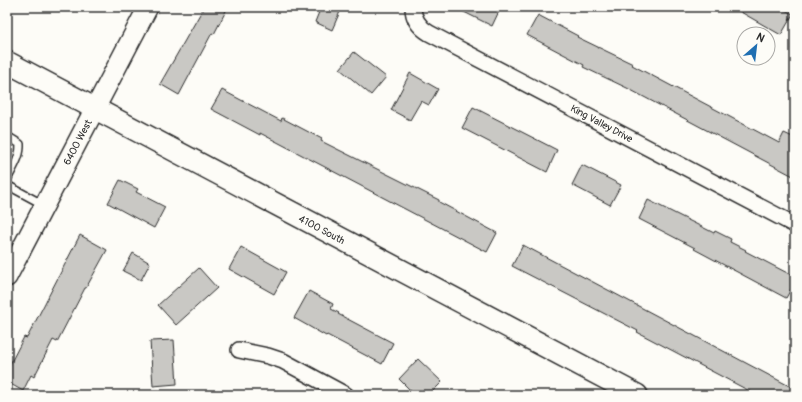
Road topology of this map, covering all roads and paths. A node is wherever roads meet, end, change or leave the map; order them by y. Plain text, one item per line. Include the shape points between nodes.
1 (148, 7) edge
2 (413, 11) edge
3 (7, 62) edge
4 (94, 108) junction
5 (7, 136) edge
6 (7, 180) edge
7 (7, 185) edge
8 (44, 205) junction
9 (795, 225) edge
10 (7, 277) edge
11 (240, 350) dead end
12 (346, 395) edge
13 (637, 395) edge

1 - 4 street, 6400 West
2 - 9 street, King Valley Drive via 420,26 429,33
3 - 4 main road, 4100 South
4 - 8 street, 6400 West
4 - 13 main road, 4100 South
5 - 6 lane via 20,144 18,156
7 - 8 lane
8 - 10 street, 6400 West
11 - 12 street via 282,361

